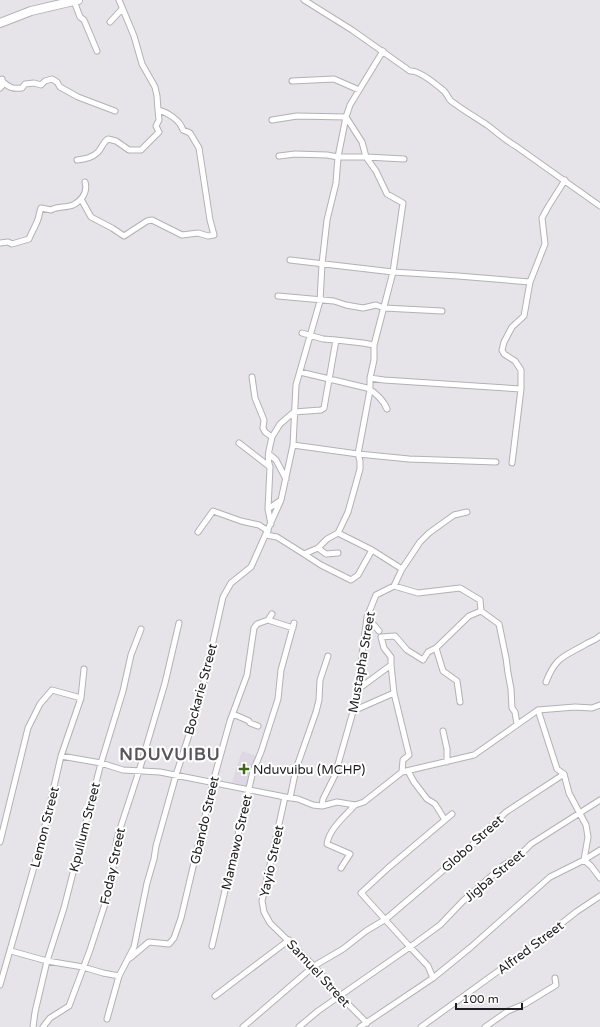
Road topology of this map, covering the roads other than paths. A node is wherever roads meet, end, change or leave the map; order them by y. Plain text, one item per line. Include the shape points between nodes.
1 (76, 0) edge
2 (119, 0) edge
3 (304, 0) edge
4 (122, 9) junction
5 (0, 22) edge
6 (110, 22) dead end
7 (97, 51) dead end
8 (382, 51) junction
9 (292, 81) dead end
10 (0, 88) edge
11 (359, 90) junction
12 (158, 110) junction
13 (115, 111) dead end
14 (346, 117) junction
15 (272, 120) dead end
16 (279, 156) dead end
17 (338, 157) junction
18 (366, 157) junction
19 (77, 160) dead end
20 (404, 160) dead end
21 (565, 180) junction
22 (85, 182) dead end
23 (81, 199) junction
24 (600, 206) edge
25 (0, 243) edge
26 (290, 260) dead end
27 (322, 264) junction
28 (393, 272) junction
29 (530, 282) junction
30 (278, 296) dead end
31 (320, 301) junction
32 (384, 308) junction
33 (442, 311) dead end
34 (302, 333) dead end
35 (311, 336) junction
36 (336, 340) junction
37 (374, 345) junction
38 (300, 372) junction
39 (252, 377) dead end
40 (370, 378) junction
41 (329, 379) junction
42 (520, 389) junction
43 (370, 390) junction
44 (387, 409) dead end
45 (294, 412) junction
46 (272, 437) junction
47 (239, 443) dead end
48 (293, 445) junction
49 (269, 454) junction
50 (358, 454) junction
51 (496, 462) dead end
52 (512, 463) dead end
53 (270, 467) junction
54 (286, 479) junction
55 (282, 500) junction
56 (268, 509) junction
57 (467, 512) dead end
58 (271, 524) junction
59 (198, 532) dead end
60 (267, 533) junction
61 (338, 533) junction
62 (318, 548) junction
63 (372, 550) junction
64 (338, 553) dead end
65 (304, 554) junction
66 (402, 569) junction
67 (394, 586) junction
68 (481, 611) junction
69 (272, 614) dead end
70 (367, 617) junction
71 (268, 620) junction
72 (179, 622) dead end
73 (141, 629) dead end
74 (379, 631) dead end
75 (600, 636) edge
76 (436, 648) junction
77 (328, 656) dead end
78 (391, 665) junction
79 (84, 669) dead end
80 (546, 682) dead end
81 (357, 690) junction
82 (394, 693) junction
83 (81, 698) junction
84 (460, 702) dead end
85 (600, 705) edge
86 (538, 710) junction
87 (353, 711) junction
88 (233, 714) junction
89 (517, 724) junction
90 (258, 726) dead end
91 (443, 731) dead end
92 (61, 756) junction
93 (447, 762) junction
94 (101, 763) junction
95 (139, 771) junction
96 (408, 771) junction
97 (402, 772) junction
98 (564, 774) junction
99 (176, 775) junction
100 (213, 782) junction
101 (249, 789) junction
102 (287, 798) junction
103 (600, 800) edge
104 (355, 805) junction
105 (322, 806) junction
106 (582, 811) junction
107 (452, 814) dead end
108 (445, 820) junction
109 (0, 842) edge
110 (600, 850) edge
111 (584, 860) junction
112 (341, 868) dead end
113 (600, 878) edge
114 (600, 896) edge
115 (386, 919) junction
116 (270, 923) joint
117 (289, 940) junction
118 (212, 946) dead end
119 (410, 947) junction
120 (11, 950) junction
121 (129, 958) junction
122 (47, 961) junction
123 (314, 966) junction
124 (83, 967) junction
125 (119, 976) junction
126 (433, 978) junction
127 (555, 978) dead end
128 (0, 985) edge
129 (215, 996) dead end
130 (340, 996) junction
131 (107, 1019) dead end
132 (367, 1023) junction
133 (487, 1026) edge
134 (33, 1027) edge
135 (43, 1027) edge
136 (243, 1027) edge
137 (299, 1027) edge
138 (360, 1027) edge
139 (421, 1027) edge

1 - 5 main road via 31,10
1 - 7 street via 80,17 84,20
2 - 4 street
3 - 8 street
4 - 6 street
4 - 12 street via 134,36 142,64 155,87
8 - 11 street, Bockarie Street
8 - 21 street via 410,71 415,70 427,78 446,92 449,99
9 - 11 street via 334,78
10 - 13 street via 3,81 13,89 22,88 25,84 40,85 45,80 52,79 60,87 78,97
11 - 14 street, Bockarie Street
12 - 19 street via 159,120 156,126 159,132 141,150 128,150 116,141 108,139 98,152 86,160
12 - 23 street via 176,119 199,148 214,234 182,235 152,220 124,236 91,217
14 - 15 street via 297,116
14 - 17 street, Bockarie Street
14 - 18 street via 362,142
16 - 17 street via 295,154
17 - 18 street
17 - 27 street, Bockarie Street
18 - 20 street
18 - 28 street via 387,194 403,203
21 - 24 street
21 - 29 street via 542,218 545,244
22 - 23 street via 87,187
23 - 25 street via 72,206 51,210 41,208 29,239 12,244
26 - 27 street
27 - 28 street
27 - 31 street, Bockarie Street
28 - 29 street
28 - 32 street
29 - 42 street via 524,316 512,327 502,350 521,370
30 - 31 street
31 - 32 street via 334,301 363,308 376,305
31 - 35 street, Bockarie Street
32 - 33 street
32 - 37 street
34 - 35 street
35 - 36 street
35 - 38 street, Bockarie Street
36 - 37 street
36 - 41 street
37 - 40 street
38 - 41 street
38 - 45 street, Bockarie Street via 296,385
39 - 46 street via 254,398 264,420 263,428
40 - 42 street
40 - 43 street
41 - 43 street
41 - 45 street via 324,408
42 - 52 street
43 - 44 street
43 - 50 street
45 - 46 street via 280,424
45 - 48 street, Bockarie Street
46 - 49 street
47 - 53 street
48 - 50 street
48 - 54 street, Bockarie Street
49 - 53 street
49 - 54 street via 276,460
50 - 51 street
50 - 61 street via 360,469 348,512
53 - 56 street
54 - 55 street, Bockarie Street
55 - 56 street
55 - 58 street, Bockarie Street
56 - 58 street
57 - 66 street via 454,515 429,533
58 - 60 street, Bockarie Street
59 - 60 street via 213,511 259,525
60 - 65 street
60 - 99 street, Bockarie Street via 252,567 231,583 223,598 199,704
61 - 62 street
61 - 63 street
62 - 64 street via 326,554
62 - 65 street
63 - 65 street via 358,575 351,580
63 - 66 street
66 - 67 street
67 - 68 street via 418,593 460,588 480,600
67 - 70 street, Mustapha Street via 376,595
68 - 76 street via 469,616
68 - 89 street via 499,624 512,708
69 - 71 street, Gbando Street
70 - 74 street
70 - 81 street, Mustapha Street
71 - 88 street, Gbando Street via 256,624 254,628 247,676
71 - 101 street, Mamawo Street via 294,625 281,670 278,699
72 - 95 street, Foday Street via 165,683
73 - 94 street, Kpullum Street via 131,655
75 - 80 street via 567,653 550,671
76 - 78 street via 428,652 423,660 407,650 395,636 382,637 384,648 391,657
76 - 84 street via 443,671 457,681
77 - 102 street, Yayio Street via 320,680 316,712
78 - 81 street
78 - 82 street
79 - 83 street, Lemon Street
81 - 87 street, Mustapha Street
82 - 87 street
82 - 97 street via 409,755 403,760
83 - 92 street, Lemon Street
83 - 109 street via 52,690 40,704 28,728
85 - 86 street via 592,708
86 - 89 street
86 - 98 street via 557,769
87 - 105 street, Mustapha Street
88 - 90 street
88 - 100 street, Gbando Street
89 - 93 street via 474,755
91 - 93 street
92 - 94 street
92 - 120 street, Lemon Street via 42,839
93 - 96 street
94 - 95 street via 123,770
94 - 122 street, Kpullum Street via 64,908
95 - 99 street
95 - 124 street, Foday Street via 117,838 105,904
96 - 97 street
96 - 108 street via 427,799 436,804
97 - 104 street via 364,802
98 - 106 street via 569,793
98 - 115 street, Globo Street via 506,812
99 - 100 street
99 - 121 street, Bockarie Street via 147,883 134,947
100 - 101 street
100 - 121 street, Gbando Street via 174,938 169,944 149,942
101 - 102 street
101 - 118 street, Mamawo Street
102 - 105 street
102 - 116 street, Yayio Street via 262,902
103 - 106 street, Jigba Street
104 - 105 street via 337,802
104 - 112 street via 328,838 327,844 350,854
106 - 111 street via 588,837
106 - 119 street, Jigba Street via 504,865 440,925
107 - 108 street
108 - 115 street via 362,893
110 - 111 street
111 - 113 street
111 - 126 street via 550,877
114 - 139 street, Alfred Street
115 - 119 street
115 - 123 street, Globo Street
116 - 117 street, Samuel Street
117 - 123 street, Samuel Street
117 - 129 street
119 - 126 street via 428,966
119 - 130 street, Jigba Street
120 - 122 street
120 - 128 street, Lemon Street
121 - 125 street, Bockarie Street
122 - 124 street
122 - 134 street, Kpullum Street
123 - 130 street, Samuel Street
123 - 136 street, Globo Street
124 - 125 street
124 - 135 street, Foday Street via 70,1006 50,1018
125 - 131 street, Bockarie Street
126 - 132 street
127 - 133 street via 556,985 508,1011
130 - 132 street, Samuel Street
130 - 137 street, Jigba Street
132 - 138 street

